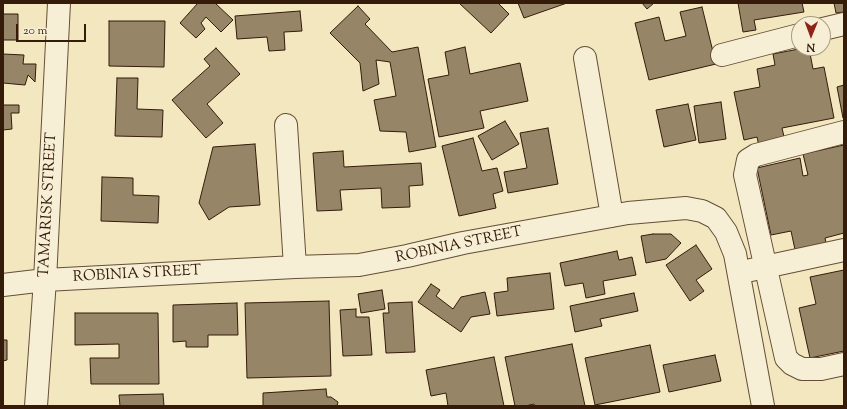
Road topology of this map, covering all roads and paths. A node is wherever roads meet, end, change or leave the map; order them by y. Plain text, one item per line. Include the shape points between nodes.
1 (59, 3) edge
2 (844, 24) edge
3 (831, 27) edge
4 (791, 37) edge
5 (722, 55) dead end
6 (585, 58) dead end
7 (286, 125) dead end
8 (844, 132) edge
9 (612, 216) junction
10 (844, 250) edge
11 (295, 266) junction
12 (766, 267) junction
13 (738, 272) junction
14 (45, 280) junction
15 (3, 285) edge
16 (844, 364) edge
17 (36, 406) edge
18 (763, 406) edge

1 - 14 street, TAMARISK STREET
2 - 3 street
4 - 5 street
6 - 9 street
7 - 11 street
8 - 12 street via 756,155 748,160 745,175
9 - 11 street, ROBINIA STREET via 360,265
9 - 13 street, ROBINIA STREET via 686,208 702,210 716,218 726,232 735,254
10 - 12 street
11 - 14 street, ROBINIA STREET
12 - 13 street
12 - 16 street via 786,358 802,368 820,369
13 - 18 street, ROBINIA STREET
14 - 15 street, ROBINIA STREET
14 - 17 street, TAMARISK STREET

